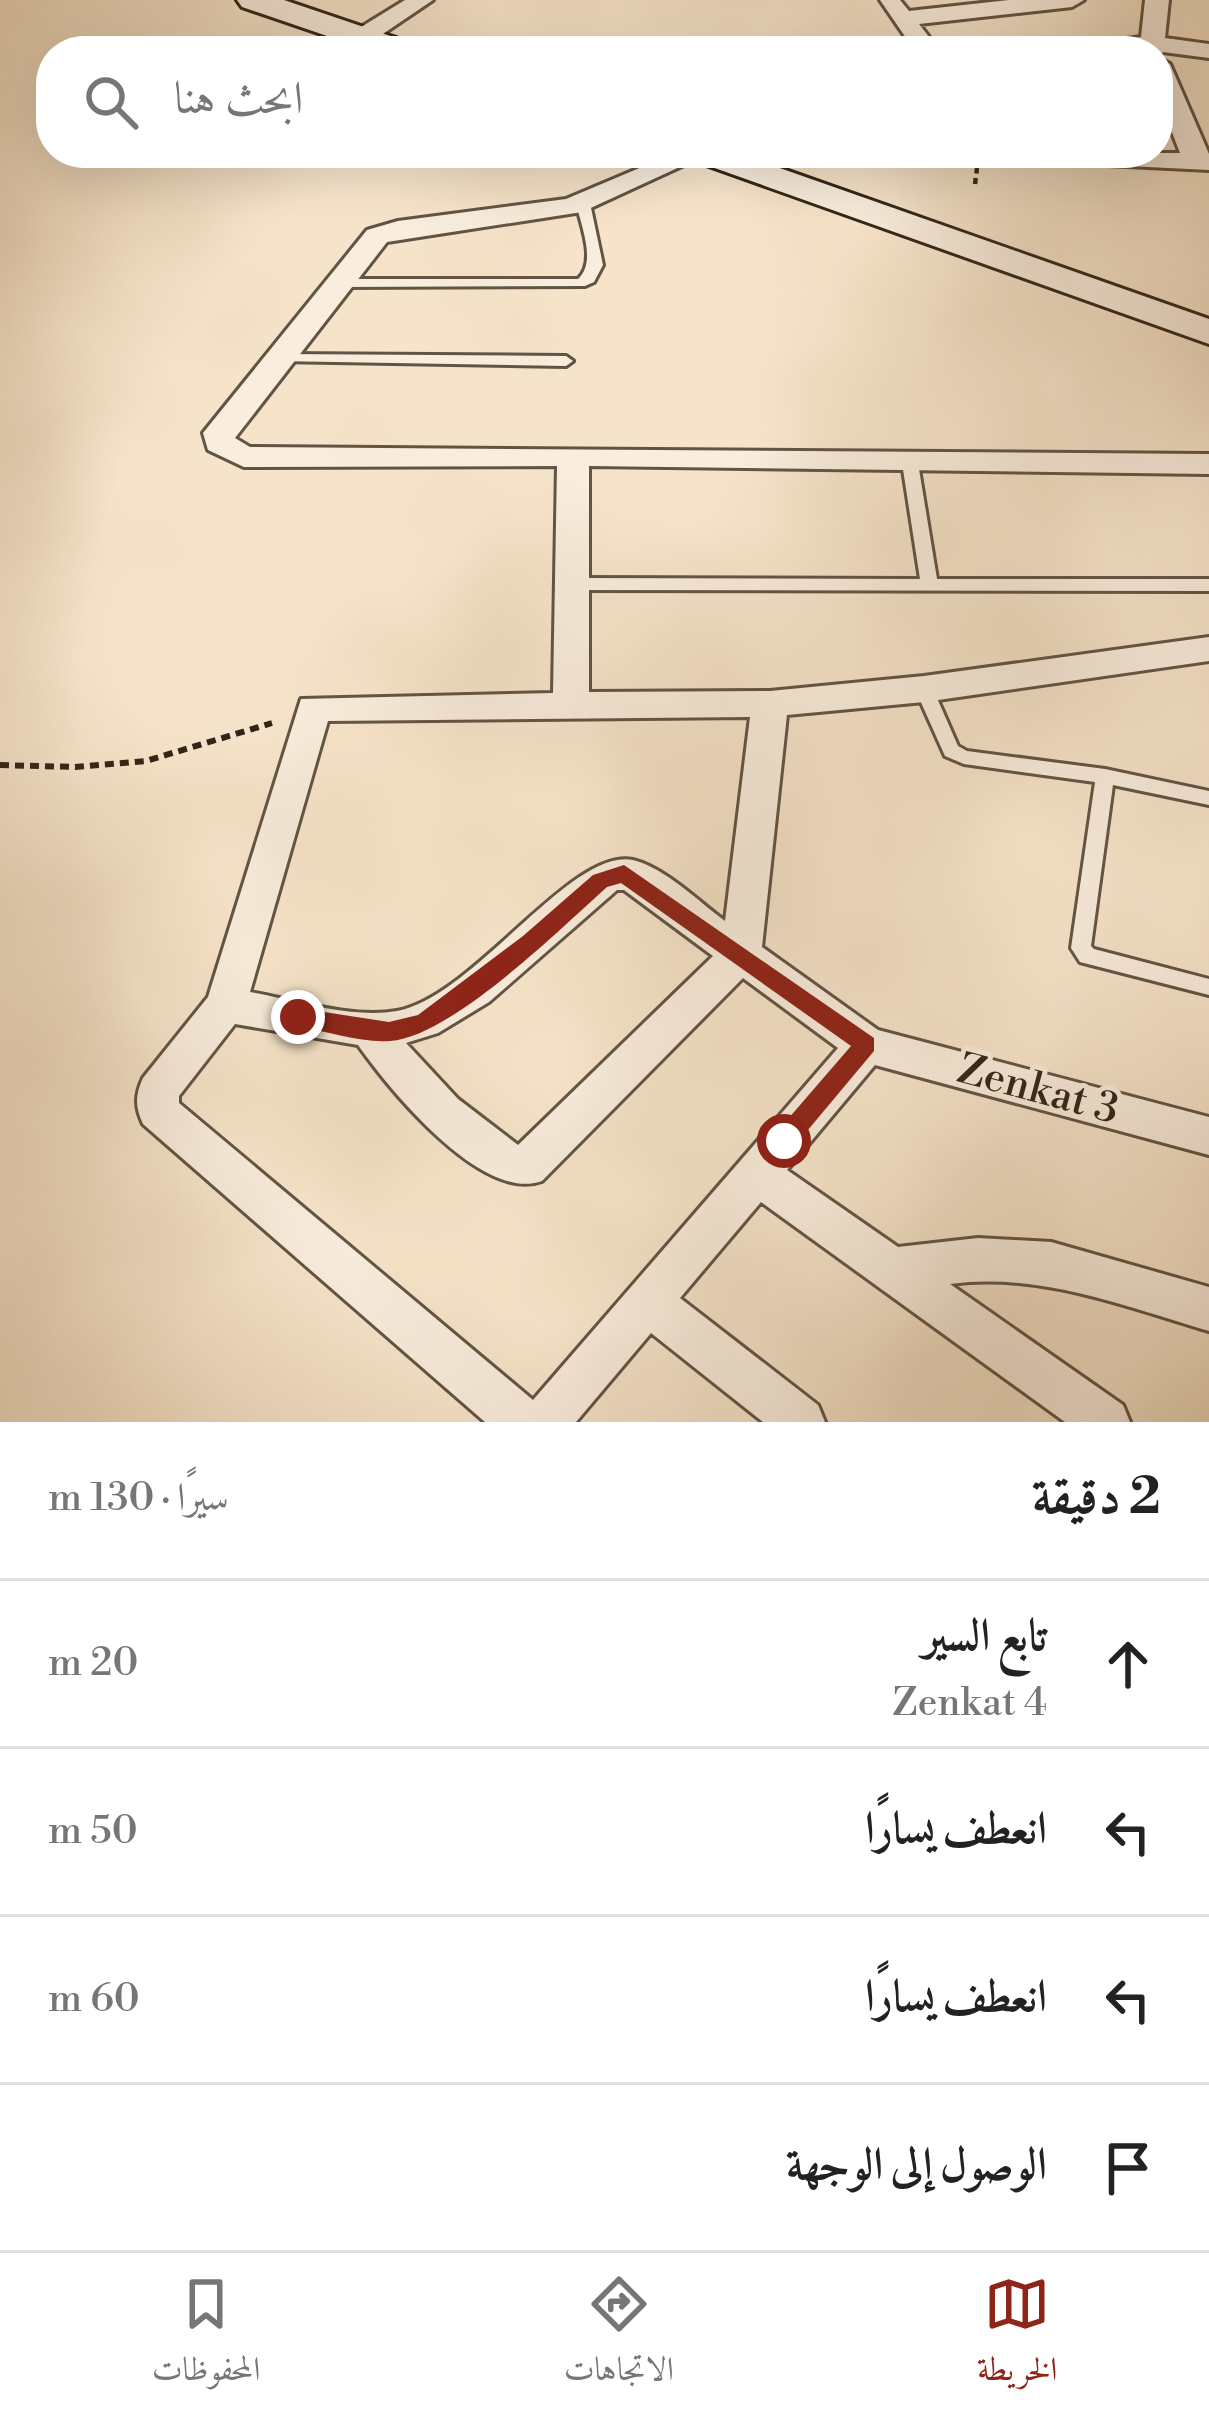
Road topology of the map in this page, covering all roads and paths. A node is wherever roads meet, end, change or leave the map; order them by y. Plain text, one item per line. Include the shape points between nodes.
1 (421, 0) edge
2 (1072, 0) edge
3 (1157, 0) edge
4 (265, 2) edge
5 (895, 10) edge
6 (359, 36) edge
7 (364, 36) edge
8 (916, 36) edge
9 (1154, 36) edge
10 (1209, 51) edge
11 (1173, 52) edge
12 (1173, 78) edge
13 (1173, 114) edge
14 (1173, 123) edge
15 (1173, 161) edge
16 (1203, 162) edge
17 (666, 168) edge
18 (744, 168) edge
19 (583, 203) junction
20 (339, 283) junction
21 (1209, 332) edge
22 (281, 358) junction
23 (566, 361) dead end
24 (573, 456) junction
25 (910, 463) junction
26 (1209, 464) edge
27 (572, 584) junction
28 (928, 584) junction
29 (1209, 586) edge
30 (1209, 649) edge
31 (924, 689) junction
32 (571, 704) junction
33 (770, 704) junction
34 (314, 708) junction
35 (0, 765) edge
36 (1105, 776) junction
37 (1209, 798) edge
38 (741, 954) junction
39 (1209, 987) edge
40 (226, 1005) junction
41 (370, 1030) junction
42 (866, 1045) junction
43 (1209, 1136) edge
44 (756, 1173) junction
45 (896, 1269) junction
46 (649, 1303) junction
47 (1209, 1309) edge
48 (522, 1422) edge
49 (545, 1422) edge
50 (801, 1422) edge
51 (1106, 1422) edge

1 - 7 street
2 - 5 street
3 - 9 street
4 - 6 street
5 - 8 street
10 - 11 street
12 - 13 street via 1181,88
14 - 16 street
15 - 16 street
17 - 19 street
18 - 21 street
19 - 20 street via 384,232
19 - 20 lane via 596,265 580,283
20 - 22 street
22 - 23 lane
22 - 24 street via 219,433 226,451
24 - 25 street
24 - 27 street
25 - 26 street
25 - 28 lane
27 - 28 lane
27 - 32 street
28 - 29 lane
30 - 31 street
31 - 33 street
31 - 36 lane via 956,754
32 - 33 street
32 - 34 street
33 - 38 street
34 - 35 path via 146,761
34 - 40 street
36 - 37 lane
36 - 39 lane via 1081,948
38 - 41 street via 634,876 609,876 447,1009 425,1022
38 - 41 street via 521,1168 429,1100
38 - 42 street
40 - 41 street
40 - 48 street via 158,1091 158,1111
42 - 43 street, Zenkat 3
42 - 44 street
44 - 45 street
44 - 46 street
45 - 47 street via 978,1259 1051,1263
45 - 51 street
46 - 49 street
46 - 50 street

